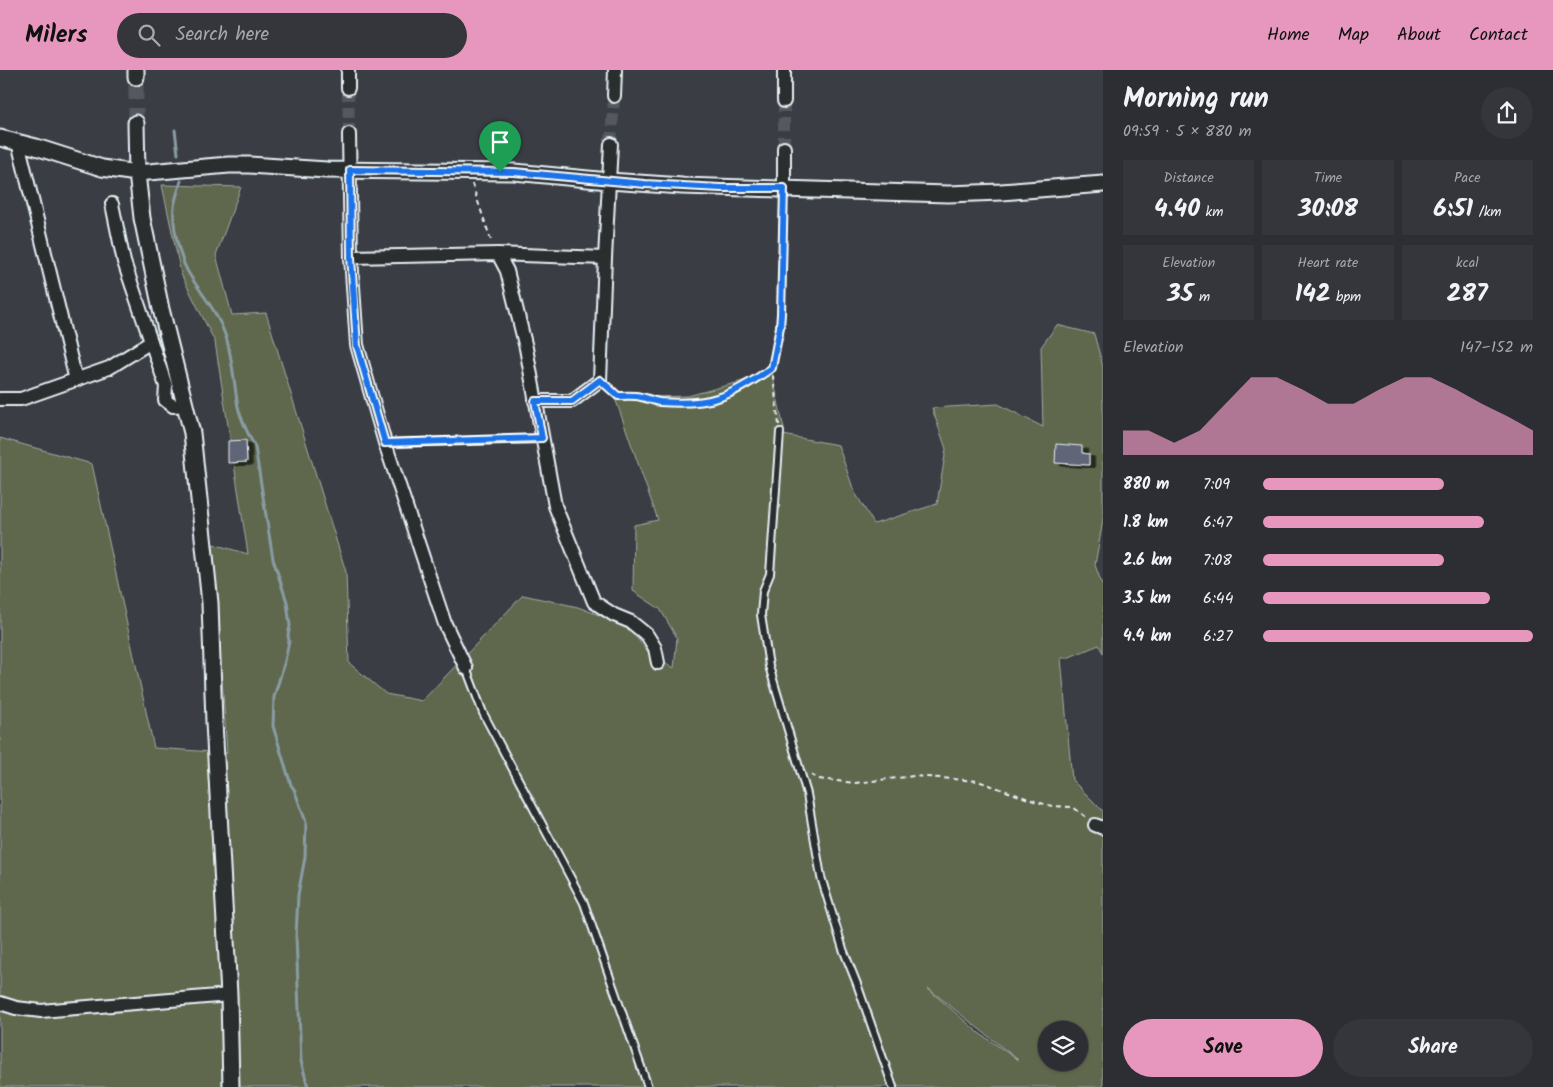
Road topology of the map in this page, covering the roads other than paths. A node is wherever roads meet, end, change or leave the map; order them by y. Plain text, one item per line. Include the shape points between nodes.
1 (348, 70) edge
2 (616, 70) edge
3 (784, 70) edge
4 (348, 88) tunnel mouth
5 (614, 96) tunnel mouth
6 (784, 101) tunnel mouth
7 (136, 123) tunnel mouth
8 (349, 134) tunnel mouth
9 (0, 138) edge
10 (18, 142) junction
11 (611, 144) tunnel mouth
12 (784, 148) tunnel mouth
13 (350, 170) junction
14 (137, 173) junction
15 (609, 181) junction
16 (1103, 184) edge
17 (784, 188) junction
18 (112, 204) dead end
19 (498, 254) junction
20 (351, 257) junction
21 (605, 258) junction
22 (151, 342) junction
23 (76, 380) junction
24 (0, 399) edge
25 (535, 401) junction
26 (184, 405) junction
27 (780, 432) road end
28 (542, 438) junction
29 (385, 443) junction
30 (658, 663) dead end
31 (466, 668) joint
32 (229, 995) junction
33 (0, 1003) edge
34 (231, 1087) edge
35 (648, 1087) edge
36 (893, 1087) edge

1 - 4 street
2 - 5 street
3 - 6 street
7 - 14 street
8 - 13 street
9 - 10 street
10 - 14 street via 102,168
10 - 23 street
11 - 15 street
12 - 17 street
13 - 14 street via 229,164
13 - 15 street via 529,173
13 - 20 street
14 - 26 street via 149,255
15 - 17 street
15 - 21 street
16 - 17 street via 948,194
18 - 22 street via 124,262
19 - 20 street
19 - 21 street
19 - 25 street via 507,271
20 - 29 street via 357,346
21 - 25 street via 600,380 572,401
22 - 23 street via 109,368
22 - 26 street via 166,386 166,400 173,406
23 - 24 street via 21,399
25 - 28 street
26 - 32 street via 192,433 210,603
27 - 36 lane via 770,574 763,591 761,615 769,666 807,794 821,877 843,949
28 - 29 lane
28 - 30 street via 555,506 594,602 631,622 647,635 655,648
29 - 31 street via 445,624
31 - 35 lane via 482,713 584,903
32 - 33 street via 41,1011
32 - 34 street

